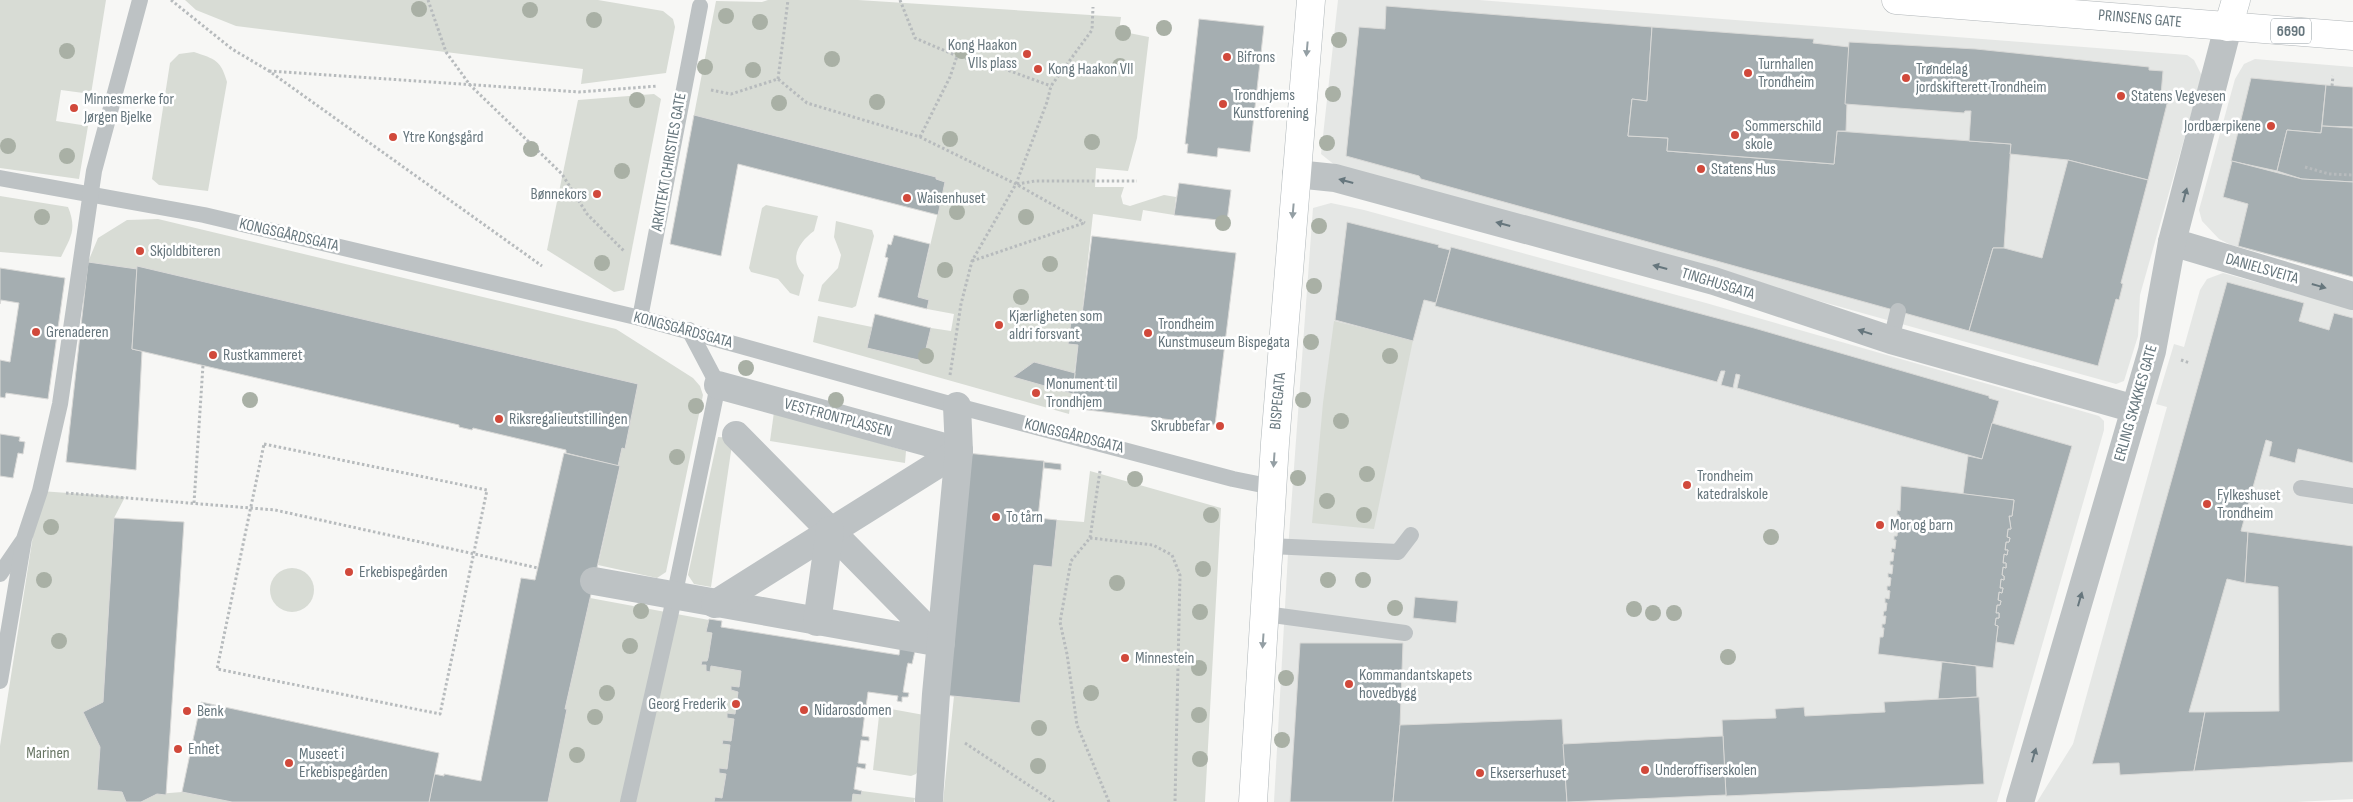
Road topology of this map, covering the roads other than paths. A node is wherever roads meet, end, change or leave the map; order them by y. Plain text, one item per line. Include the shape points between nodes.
1 (140, 0) edge
2 (1311, 0) edge
3 (1896, 0) edge
4 (2236, 0) edge
5 (1993, 4) edge
6 (700, 6) dead end
7 (2086, 7) edge
8 (2228, 27) junction
9 (2353, 36) edge
10 (1296, 174) junction
11 (0, 178) edge
12 (89, 194) junction
13 (2172, 242) junction
14 (2353, 296) edge
15 (1898, 311) dead end
16 (640, 318) junction
17 (689, 330) junction
18 (1891, 340) junction
19 (718, 385) junction
20 (951, 404) junction
21 (2135, 409) junction
22 (736, 435) dead end
23 (959, 451) junction
24 (1272, 487) junction
25 (2301, 488) dead end
26 (2353, 496) edge
27 (830, 530) junction
28 (1412, 536) dead end
29 (24, 538) junction
30 (1269, 546) junction
31 (0, 574) edge
32 (594, 581) dead end
33 (674, 596) junction
34 (715, 604) junction
35 (1265, 614) junction
36 (817, 622) junction
37 (1405, 633) dead end
38 (941, 644) junction
39 (0, 681) edge
40 (929, 801) edge
41 (628, 802) edge
42 (1253, 802) edge
43 (2020, 802) edge

1 - 12 lane
2 -> 10 street, BISPEGATA
3 - 5 street, PRINSENS GATE / 6690
4 - 8 street, ERLING SKAKKES GATE
5 - 7 street, PRINSENS GATE / 6690
6 - 16 lane, ARKITEKT CHRISTIES GATE
7 - 8 street, PRINSENS GATE / 6690
8 - 9 street, PRINSENS GATE / 6690
13 -> 8 street, ERLING SKAKKES GATE
18 -> 10 street, TINGHUSGATA via 1704,278 1335,178
10 -> 24 street, BISPEGATA
11 - 12 lane, KONGSGÅRDSGATA
12 - 16 lane, KONGSGÅRDSGATA via 204,215
12 - 29 lane via 60,404 40,491
13 -> 14 street, DANIELSVEITA
13 - 21 street, ERLING SKAKKES GATE via 2152,351
15 - 18 lane
16 - 17 lane, KONGSGÅRDSGATA
17 - 19 lane
17 - 20 lane, KONGSGÅRDSGATA
18 - 21 street, TINGHUSGATA
19 - 23 street, VESTFRONTPLASSEN
19 - 33 lane
20 - 23 street
20 - 24 lane, KONGSGÅRDSGATA
43 -> 21 street, ERLING SKAKKES GATE
22 - 27 street
23 - 27 street
23 - 38 street
24 - 30 street, BISPEGATA
25 - 26 lane
27 - 34 street
27 - 36 street
27 - 38 street
28 - 30 lane via 1398,552
29 - 31 lane
29 - 39 lane
30 - 35 street, BISPEGATA
32 - 33 street
33 - 34 street
33 - 41 lane
34 - 36 street
35 - 37 lane
35 -> 42 street, BISPEGATA
36 - 38 street
38 - 40 street

